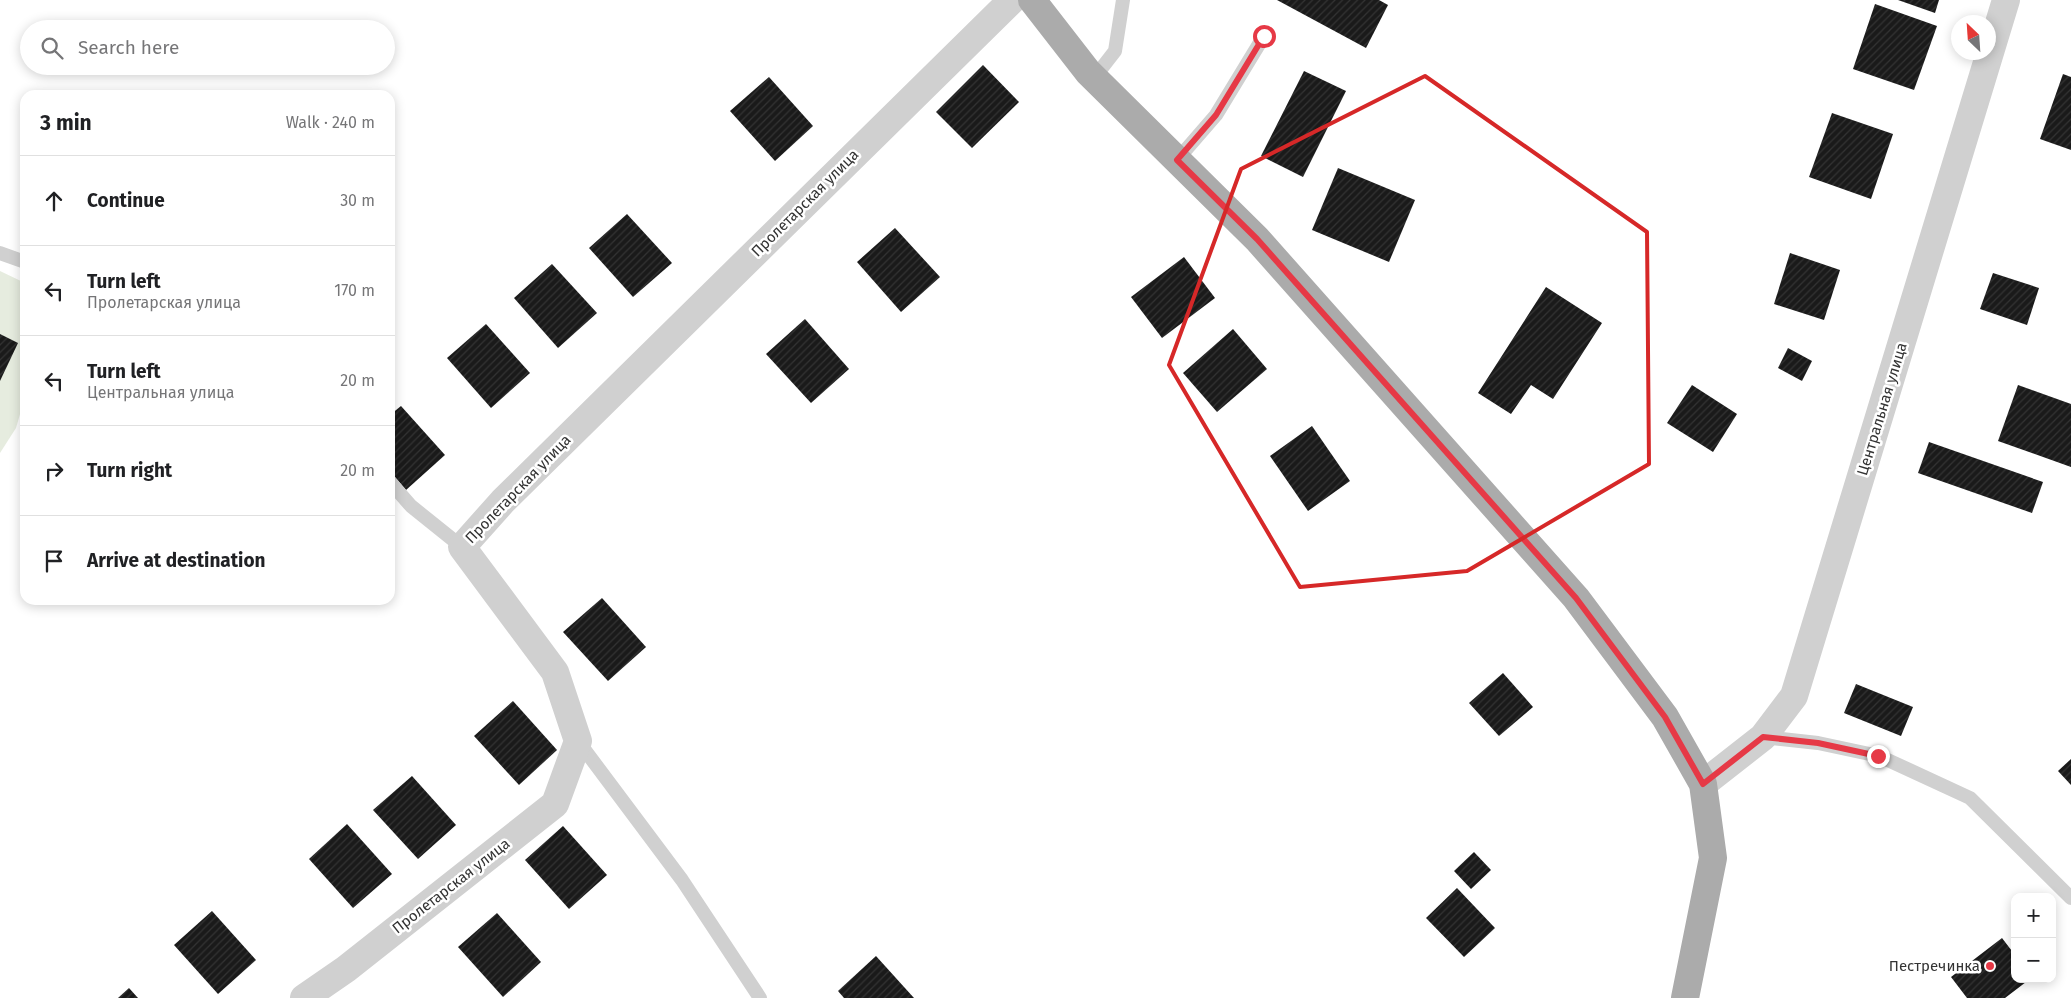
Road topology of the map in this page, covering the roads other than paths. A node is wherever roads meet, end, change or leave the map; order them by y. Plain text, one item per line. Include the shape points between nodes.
1 (1012, 0) edge
2 (1032, 0) edge
3 (1123, 0) edge
4 (2006, 0) edge
5 (1264, 36) dead end
6 (1094, 78) junction
7 (1177, 160) junction
8 (0, 253) edge
9 (20, 260) edge
10 (395, 488) edge
11 (462, 547) junction
12 (1763, 737) junction
13 (578, 740) junction
14 (1703, 784) junction
15 (2071, 898) edge
16 (304, 998) edge
17 (760, 998) edge
18 (1685, 998) edge

1 - 11 street, Пролетарская улица via 510,494
2 - 6 main road
3 - 6 lane via 1115,50
4 - 12 street, Центральная улица via 1794,696
5 - 7 lane via 1216,115
6 - 7 main road
7 - 14 main road via 1257,239 1576,598 1665,717
8 - 9 lane
10 - 11 lane via 411,506
11 - 13 street, Пролетарская улица via 555,672
12 - 14 street, Центральная улица
12 - 15 lane via 1818,743 1878,756 1970,798
13 - 16 street, Пролетарская улица via 555,804 346,969
13 - 17 lane via 682,880
14 - 18 main road via 1713,858

